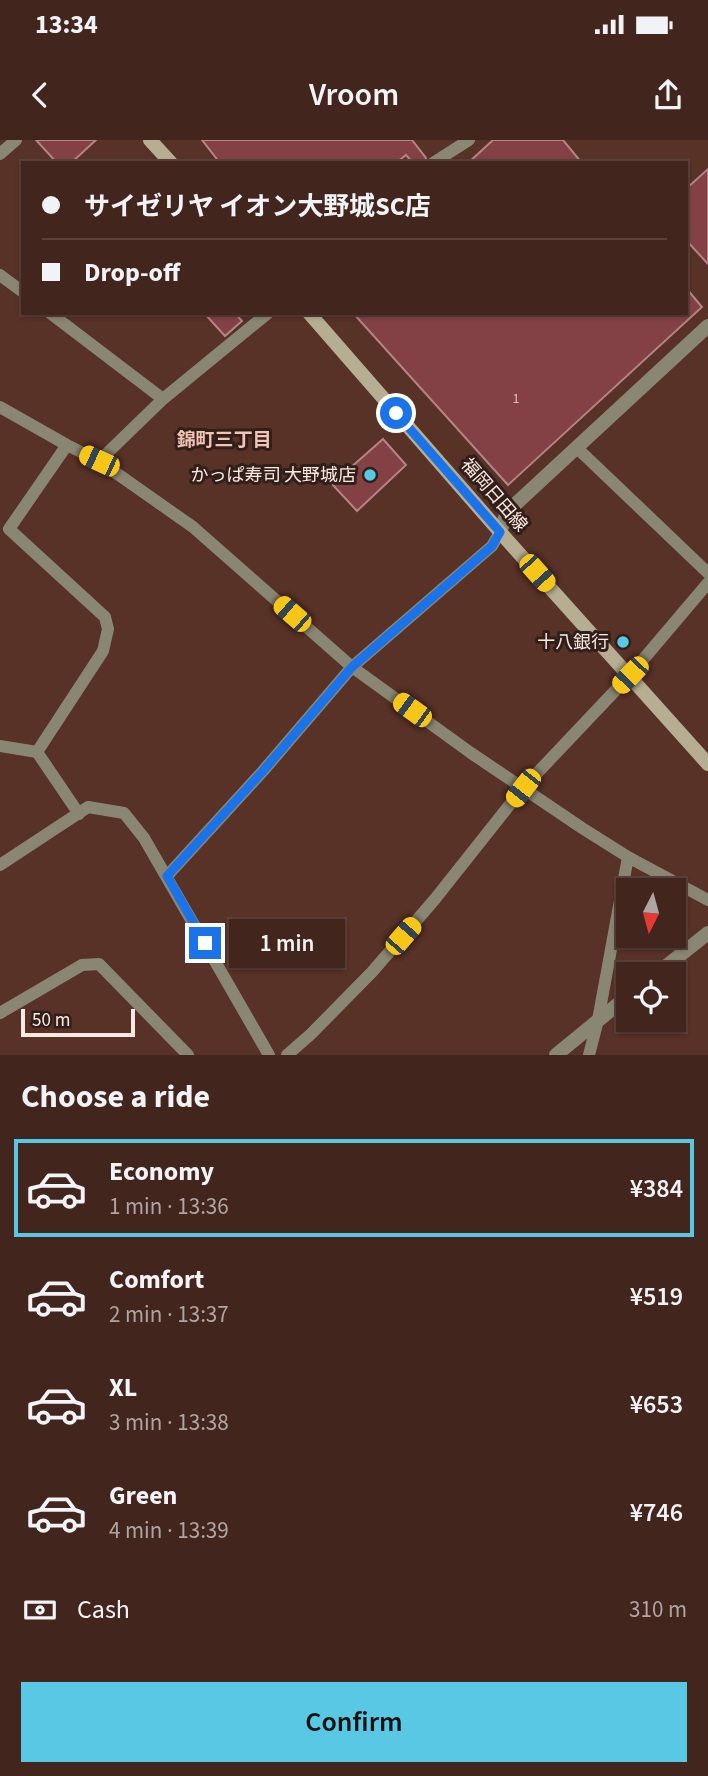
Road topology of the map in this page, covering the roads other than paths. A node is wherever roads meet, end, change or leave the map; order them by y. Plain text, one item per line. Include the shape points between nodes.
1 (16, 140) edge
2 (150, 140) edge
3 (469, 140) edge
4 (0, 154) edge
5 (169, 161) edge
6 (436, 161) edge
7 (0, 275) edge
8 (21, 291) edge
9 (53, 315) edge
10 (266, 315) edge
11 (311, 315) edge
12 (708, 326) edge
13 (163, 400) junction
14 (0, 407) edge
15 (67, 445) junction
16 (577, 448) junction
17 (99, 461) junction
18 (500, 532) junction
19 (708, 573) edge
20 (708, 583) edge
21 (352, 667) junction
22 (630, 675) junction
23 (0, 747) edge
24 (37, 752) junction
25 (708, 764) edge
26 (523, 788) junction
27 (79, 814) junction
28 (628, 857) junction
29 (3, 859) edge
30 (167, 876) junction
31 (708, 900) edge
32 (708, 933) edge
33 (671, 962) edge
34 (616, 1006) edge
35 (0, 1013) edge
36 (598, 1020) junction
37 (188, 1055) edge
38 (269, 1055) edge
39 (287, 1055) edge
40 (556, 1055) edge
41 (589, 1055) edge

1 - 4 street
2 - 5 main road
3 - 6 street
7 - 8 street
9 - 13 street
10 - 13 street
11 - 18 main road, 福岡日田線
12 - 16 street
13 - 17 street
14 - 15 street
15 - 17 street
15 - 24 street via 9,528 106,617 108,629 103,650
16 - 18 street via 507,512
16 - 19 street
17 - 21 street via 192,527
18 - 21 street via 492,546
18 - 22 main road, 福岡日田線
20 - 22 street
21 - 26 street
21 - 30 street
22 - 25 main road, 福岡日田線
22 - 26 street
23 - 24 street
24 - 27 street
26 - 28 street
26 - 39 street via 372,972
27 - 29 street
27 - 30 street via 88,807 124,813
28 - 31 street
28 - 36 street
30 - 38 street
32 - 33 street
34 - 36 street
35 - 37 street via 82,965 99,964
36 - 40 street
36 - 41 street

